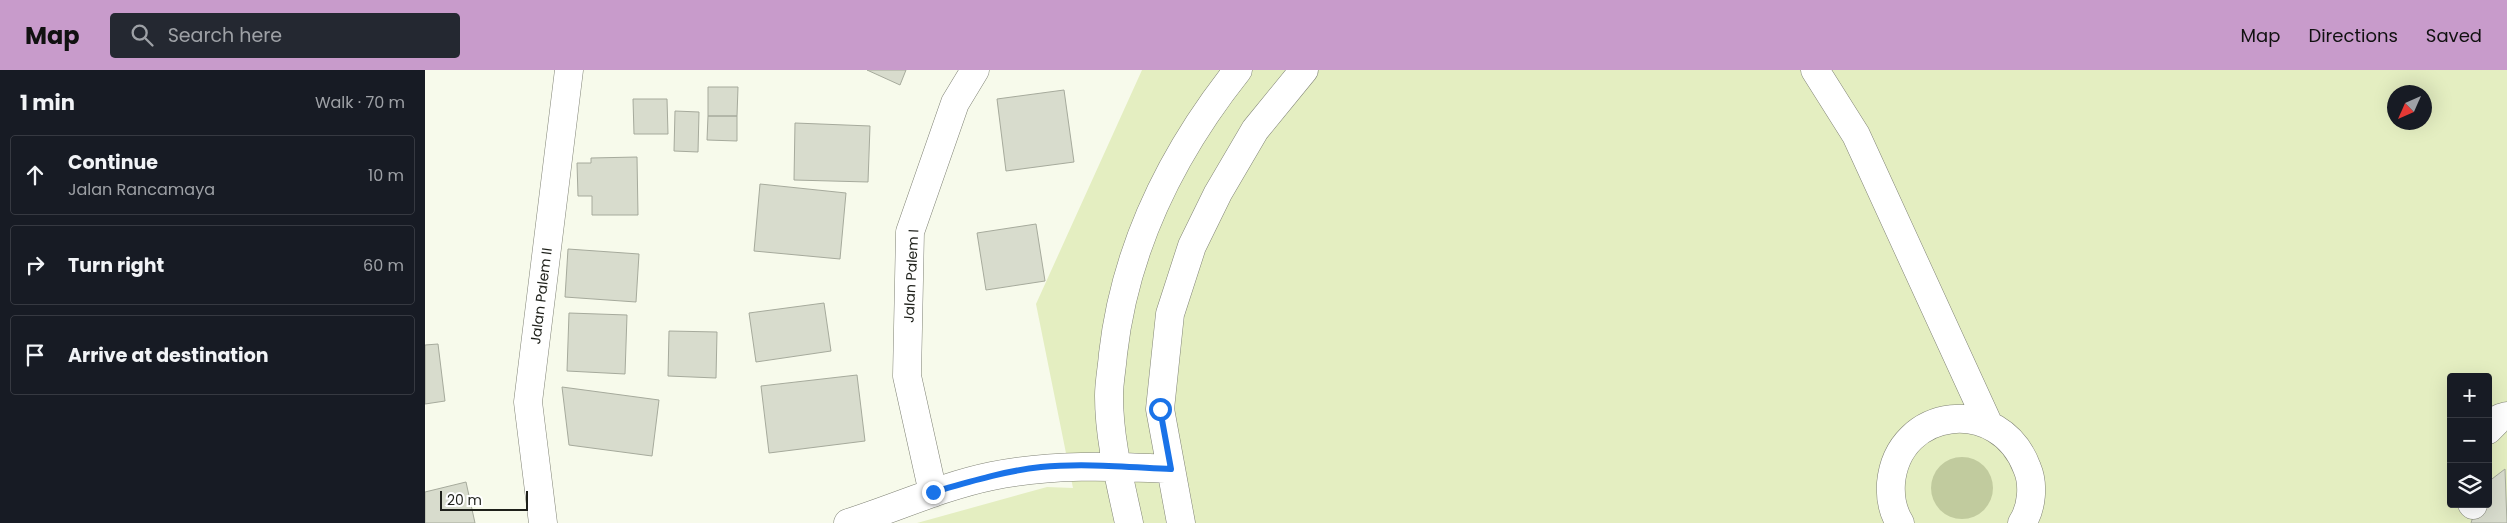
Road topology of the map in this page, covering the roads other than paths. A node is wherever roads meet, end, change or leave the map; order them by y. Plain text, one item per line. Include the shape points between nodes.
1 (569, 70) edge
2 (975, 70) edge
3 (1238, 70) edge
4 (1304, 70) edge
5 (1815, 70) edge
6 (2507, 416) edge
7 (1988, 423) junction
8 (2492, 426) edge
9 (1117, 466) junction
10 (1171, 469) junction
11 (933, 492) junction
12 (543, 523) edge
13 (848, 523) edge
14 (1129, 523) edge
15 (1181, 523) edge
16 (1900, 523) edge
17 (2022, 523) edge

1 - 12 street, Jalan Palem II via 528,402
2 - 11 street, Jalan Palem I via 955,103 910,232 907,376
3 - 9 street via 1208,107 1174,162 1146,223 1127,281 1116,332 1109,395
4 - 10 street via 1255,130 1217,193 1192,246 1170,314 1163,362 1160,409
5 - 7 street via 1856,135
6 - 8 street
7 - 16 street via 1965,418 1941,421 1919,431 1902,448 1892,470 1890,494
7 - 17 street via 2007,435 2022,453 2029,473 2031,496
9 - 10 street
9 - 11 street via 1041,467 991,476
9 - 14 street
10 - 15 street
11 - 13 street

